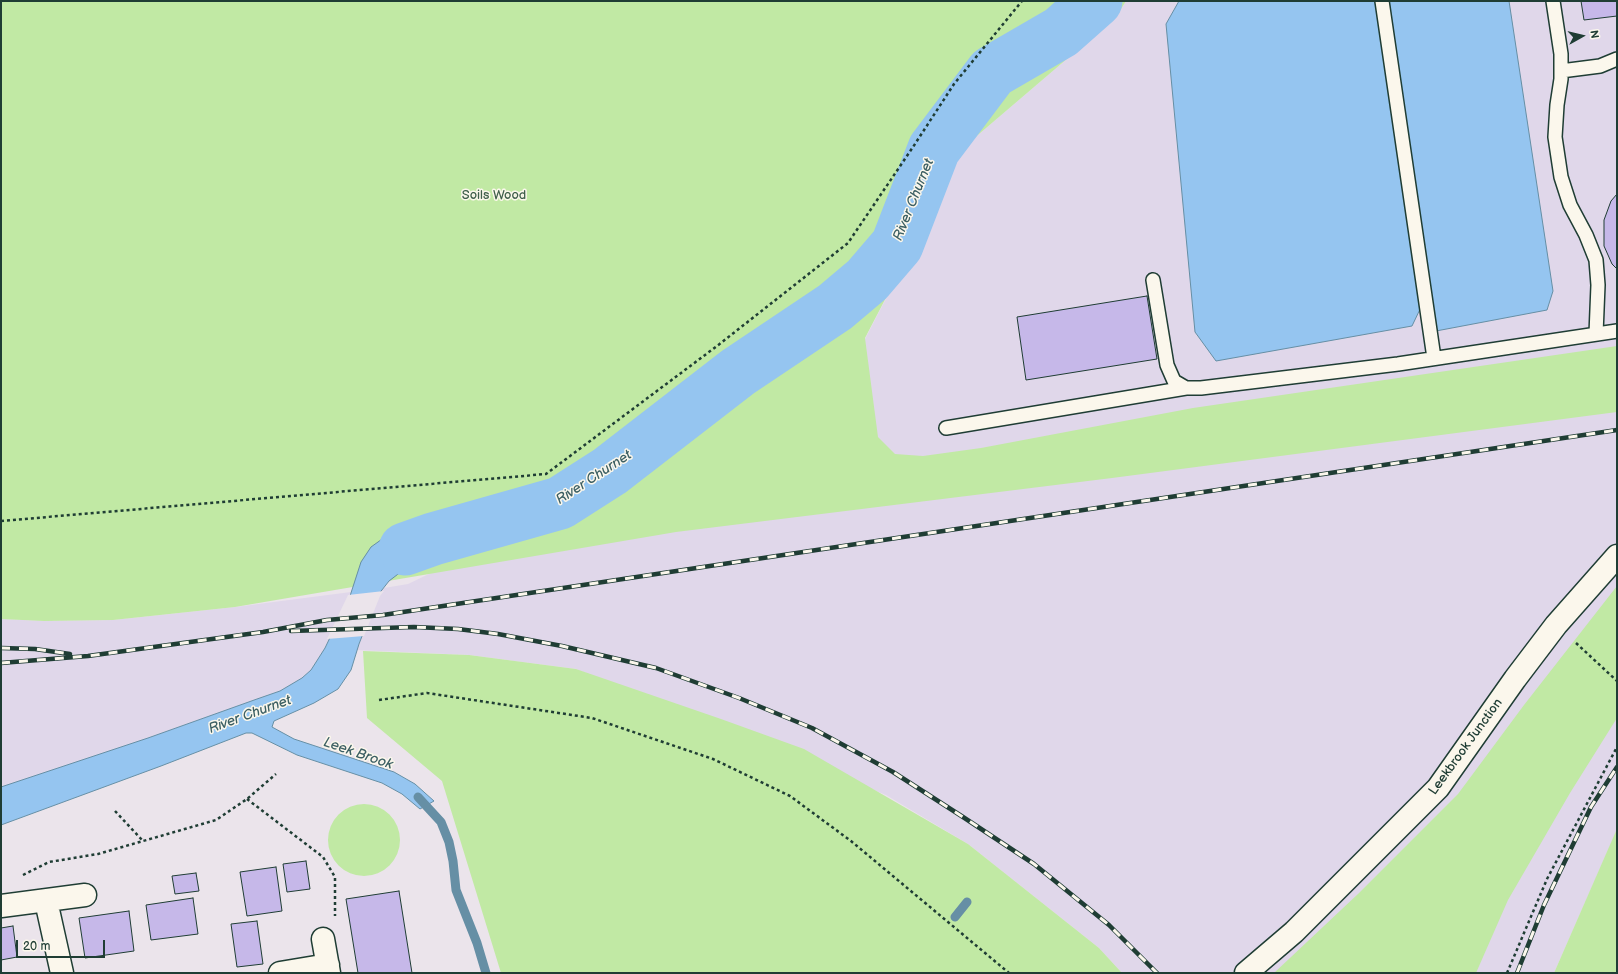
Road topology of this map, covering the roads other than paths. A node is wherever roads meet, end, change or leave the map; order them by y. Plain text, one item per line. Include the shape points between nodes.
1 (1382, 1) edge
2 (1553, 1) edge
3 (1617, 60) edge
4 (1561, 70) junction
5 (1153, 280) dead end
6 (1617, 331) edge
7 (1596, 334) junction
8 (1434, 358) junction
9 (1186, 388) junction
10 (946, 428) dead end
11 (1617, 556) edge
12 (85, 895) dead end
13 (46, 901) junction
14 (1, 906) edge
15 (323, 939) road end
16 (328, 969) edge
17 (62, 973) edge
18 (280, 973) edge
19 (1246, 973) edge

1 - 8 lane
2 - 4 lane
3 - 4 lane via 1600,66
4 - 7 lane via 1555,137 1563,184 1596,260
5 - 9 lane via 1167,365 1174,381
6 - 7 lane
7 - 8 lane
8 - 9 lane
9 - 10 lane
11 - 19 street, Leekbrook Junction via 1556,625 1438,788 1294,932
12 - 13 street
13 - 14 street
13 - 17 street
15 - 16 street
16 - 18 street

